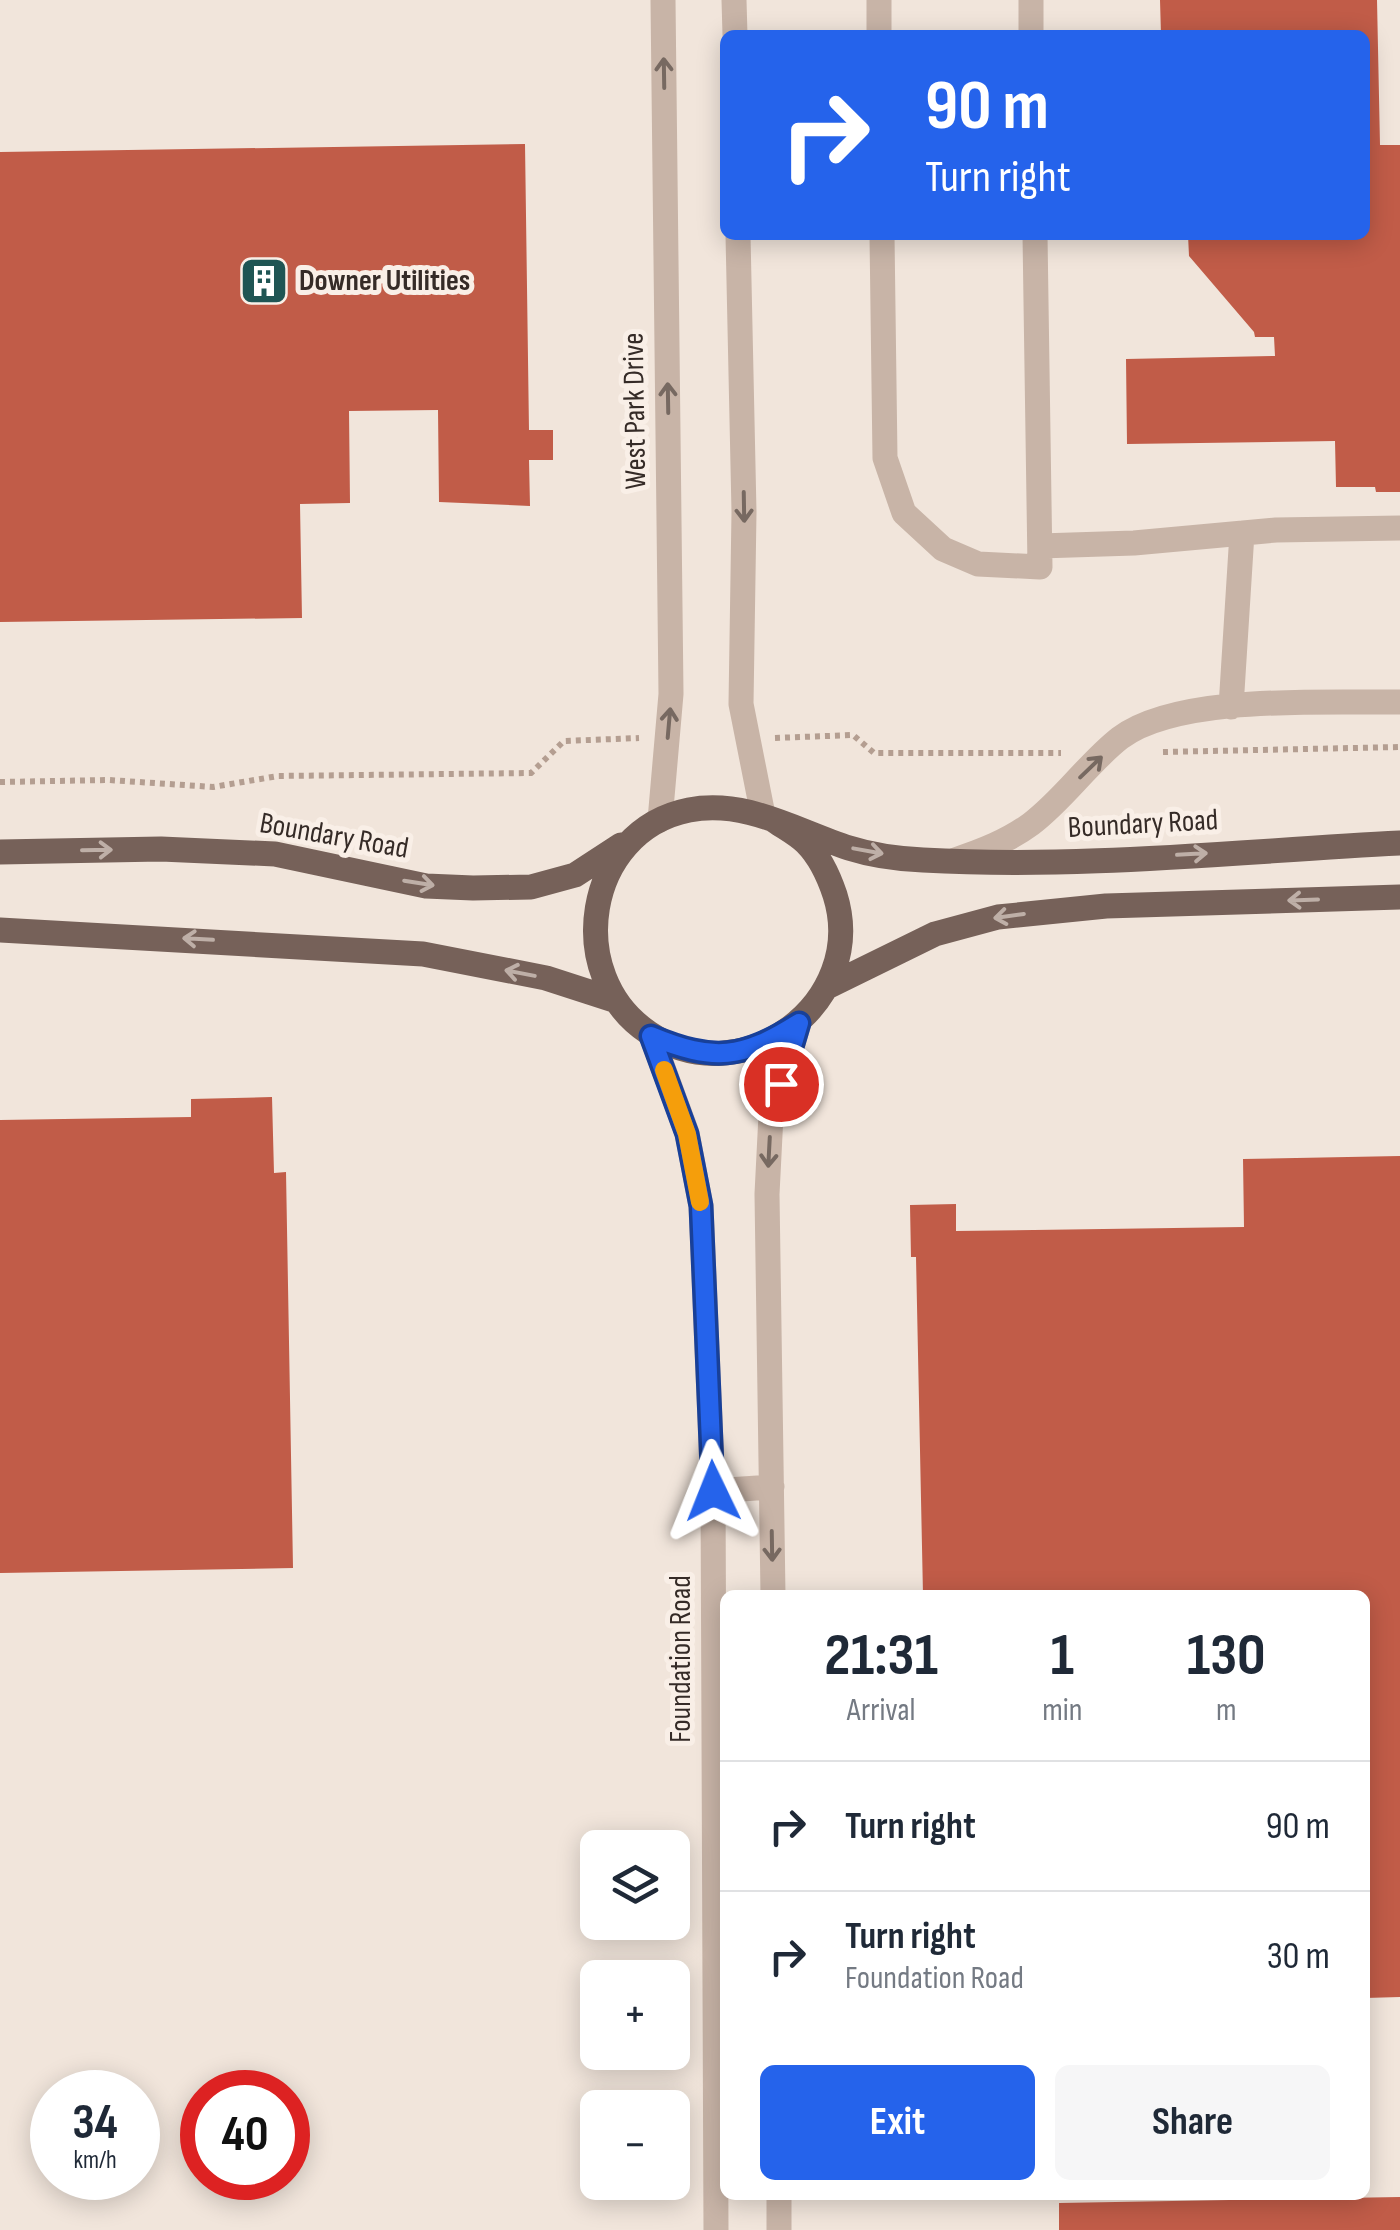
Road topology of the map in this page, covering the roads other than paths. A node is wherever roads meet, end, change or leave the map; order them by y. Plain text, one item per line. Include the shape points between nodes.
1 (663, 0) edge
2 (734, 0) edge
3 (879, 0) edge
4 (1030, 0) edge
5 (734, 30) edge
6 (879, 30) edge
7 (1031, 30) edge
8 (738, 240) edge
9 (882, 240) edge
10 (1035, 240) edge
11 (1400, 528) edge
12 (1242, 534) junction
13 (1040, 546) junction
14 (1400, 702) edge
15 (1231, 707) junction
16 (769, 818) junction
17 (651, 826) junction
18 (1400, 842) edge
19 (0, 852) edge
20 (955, 860) junction
21 (1400, 897) edge
22 (0, 930) edge
23 (828, 986) junction
24 (614, 1000) junction
25 (799, 1023) junction
26 (651, 1036) junction
27 (772, 1486) junction
28 (713, 1491) junction
29 (772, 1590) edge
30 (778, 2200) edge
31 (716, 2230) edge
32 (779, 2230) edge

17 -> 1 street, West Park Drive via 671,694
2 - 5 street
3 - 6 street
4 - 7 street
8 -> 16 street via 741,704
9 - 13 street via 885,458 904,514 943,550 978,564 1040,568
10 - 13 street
11 - 12 street
12 - 13 street
12 - 15 street
14 - 15 street
20 -> 15 street via 1032,824 1121,738 1146,723
16 - 17 main road via 711,807
16 -> 20 main road, Boundary Road via 853,849
16 - 23 main road via 806,843 828,874 840,912 840,950
19 -> 17 main road, Boundary Road via 161,848 275,854 426,886 531,887 575,875
17 - 24 main road via 616,858 599,892 593,929 598,966
20 -> 18 main road, Boundary Road via 1062,861
21 -> 23 main road via 998,916 935,934
24 -> 22 main road via 546,978 424,954
23 - 25 main road
24 - 26 main road
25 - 26 main road via 766,1044 728,1054 688,1051
25 -> 27 street via 771,1114
26 - 28 street, Foundation Road via 687,1134 701,1206
27 - 28 street
27 -> 29 street
28 - 31 street, Foundation Road
30 - 32 street

